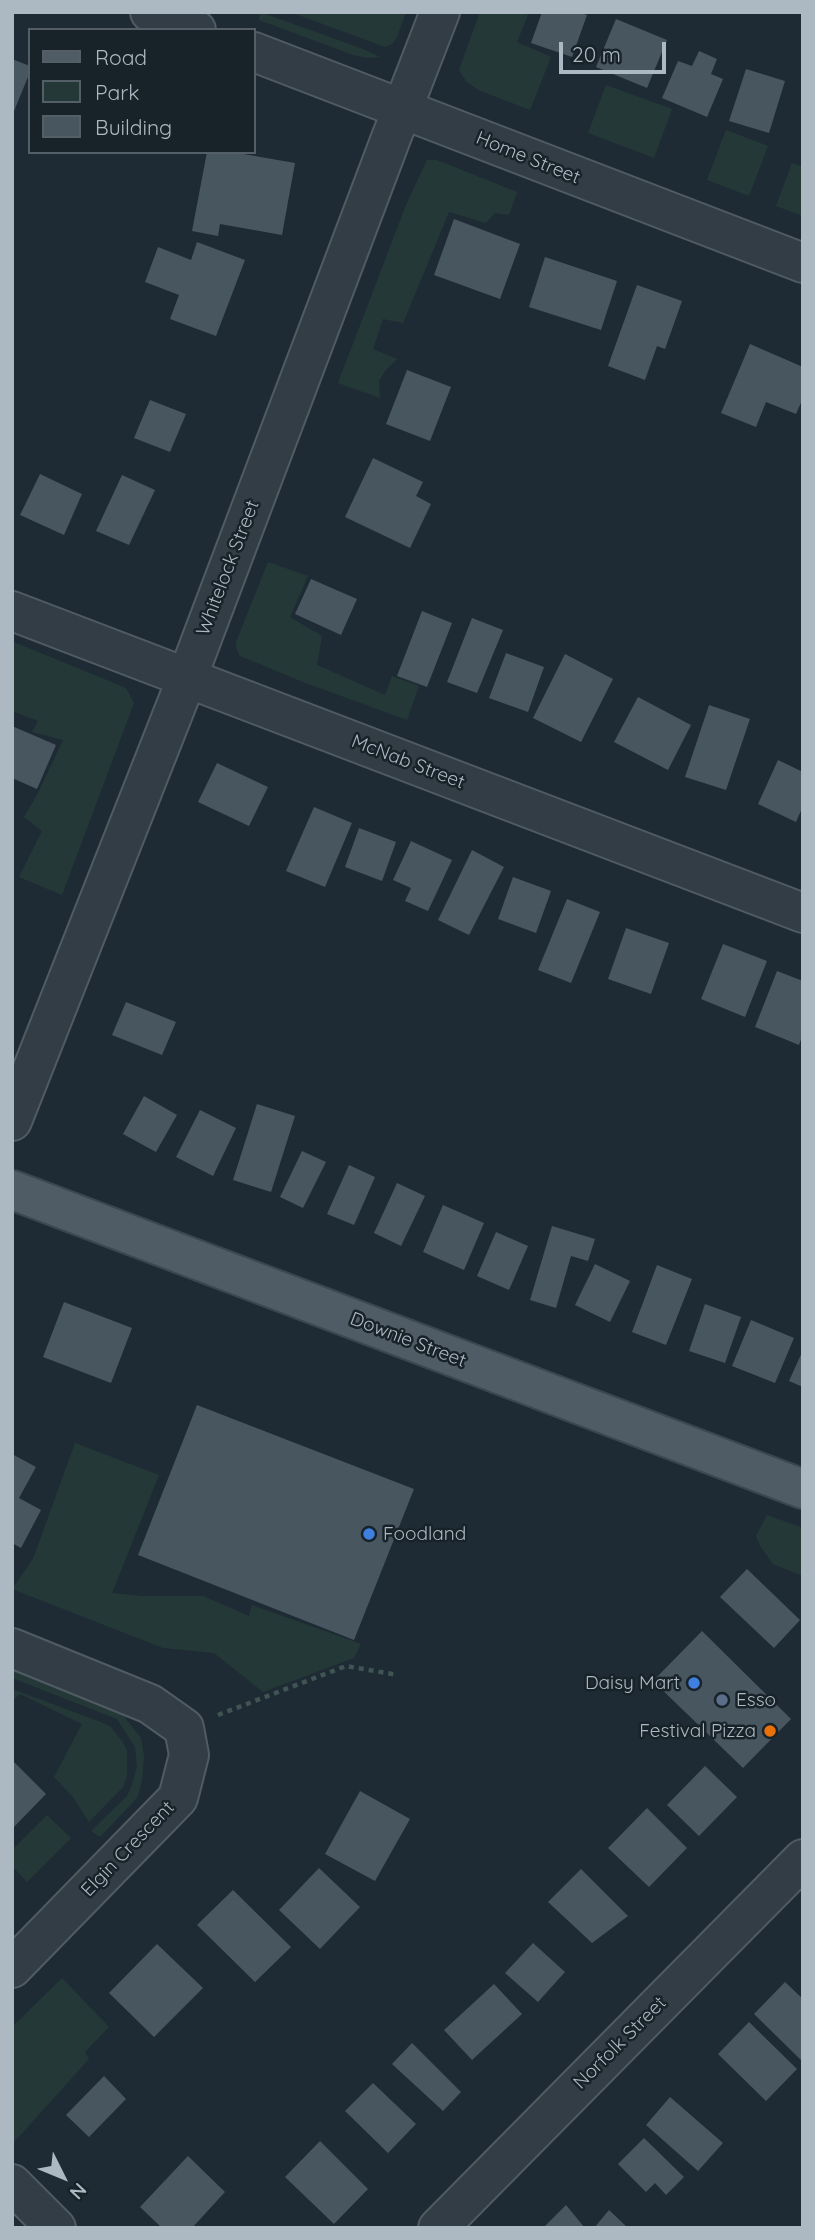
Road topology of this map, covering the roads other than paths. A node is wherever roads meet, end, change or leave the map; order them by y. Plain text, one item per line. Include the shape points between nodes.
1 (150, 12) edge
2 (440, 12) edge
3 (191, 28) edge
4 (256, 53) edge
5 (404, 108) junction
6 (803, 263) edge
7 (12, 611) edge
8 (187, 678) junction
9 (803, 913) edge
10 (12, 1121) edge
11 (12, 1191) edge
12 (803, 1489) edge
13 (12, 1648) edge
14 (803, 1859) edge
15 (12, 1968) edge
16 (12, 2184) edge
17 (56, 2228) edge
18 (438, 2228) edge

1 - 3 street
2 - 5 street, Whitelock Street
4 - 5 street, Home Street
5 - 6 street, Home Street
5 - 8 street, Whitelock Street
7 - 8 street, McNab Street
8 - 9 street, McNab Street
8 - 10 street, Whitelock Street
11 - 12 main road, Downie Street
13 - 15 street, Elgin Crescent via 150,1704 184,1728 189,1755 178,1798
14 - 18 street, Norfolk Street
16 - 17 street

